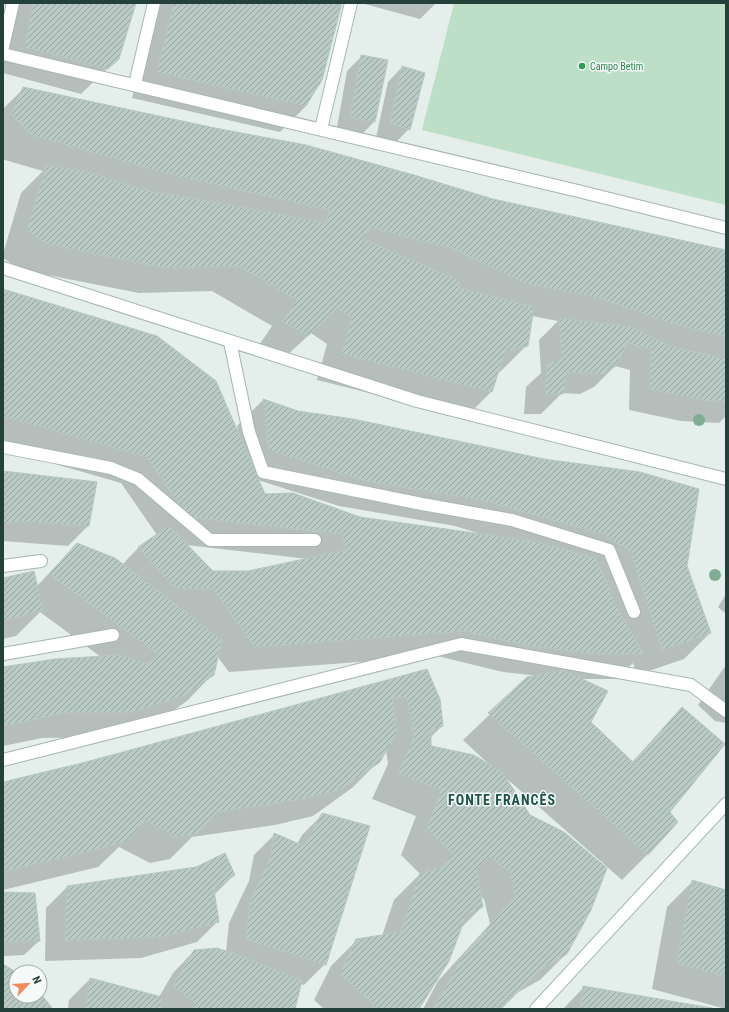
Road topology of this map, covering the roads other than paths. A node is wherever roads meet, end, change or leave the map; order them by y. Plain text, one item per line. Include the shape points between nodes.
1 (13, 3) edge
2 (154, 3) edge
3 (351, 3) edge
4 (3, 47) edge
5 (3, 54) edge
6 (135, 84) junction
7 (321, 129) junction
8 (726, 228) edge
9 (3, 268) edge
10 (230, 342) junction
11 (3, 447) edge
12 (726, 479) edge
13 (315, 540) dead end
14 (41, 561) dead end
15 (3, 566) edge
16 (634, 612) dead end
17 (113, 635) dead end
18 (3, 654) edge
19 (726, 711) edge
20 (3, 760) edge
21 (726, 804) edge
22 (536, 1009) edge

1 - 4 street
2 - 6 street
3 - 7 street
5 - 6 street
6 - 7 street
7 - 8 street
9 - 10 street
10 - 12 street via 417,401
10 - 16 street via 249,432 263,472 512,520 610,550
11 - 13 street via 111,468 138,479 210,540
14 - 15 street
17 - 18 street
19 - 20 street via 691,685 461,644
21 - 22 street

